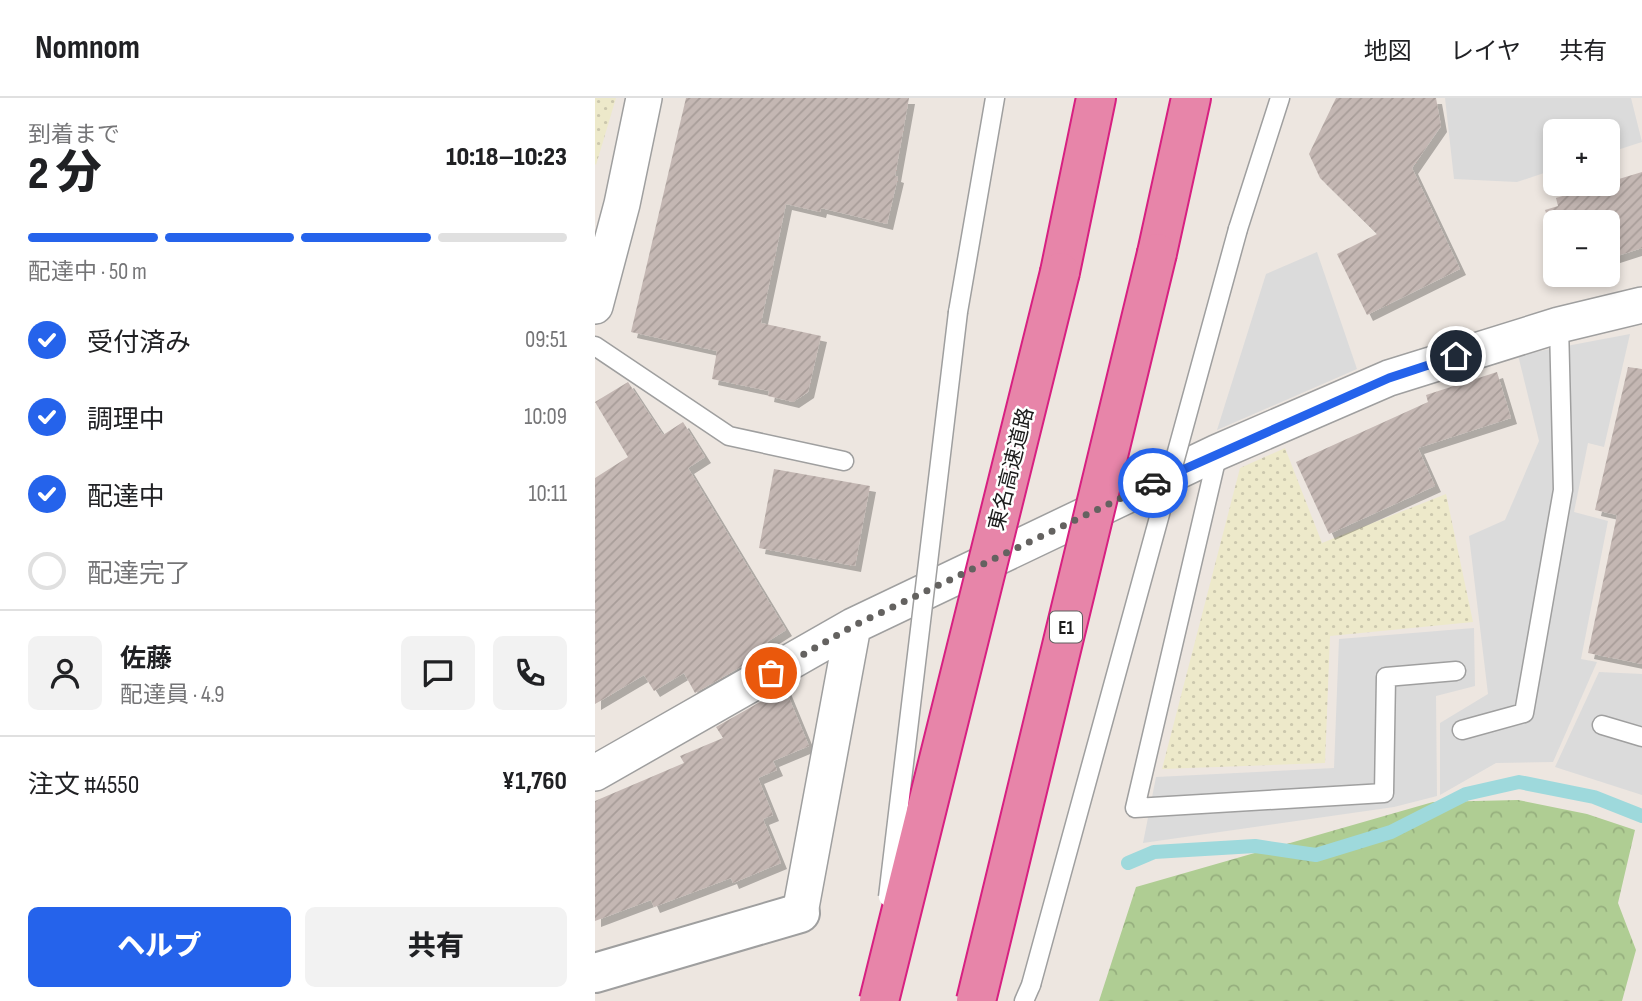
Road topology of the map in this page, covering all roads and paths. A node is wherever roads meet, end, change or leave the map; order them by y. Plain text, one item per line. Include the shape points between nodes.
1 (644, 98) edge
2 (995, 98) edge
3 (1096, 98) edge
4 (1191, 98) edge
5 (1280, 98) edge
6 (609, 199) edge
7 (1642, 305) edge
8 (595, 306) edge
9 (1559, 325) junction
10 (595, 346) edge
11 (1218, 452) junction
12 (844, 461) dead end
13 (853, 626) junction
14 (1456, 671) dead end
15 (1602, 725) dead end
16 (1462, 730) dead end
17 (1642, 737) edge
18 (595, 774) edge
19 (800, 913) joint
20 (595, 973) edge
21 (1028, 993) edge
22 (877, 1001) edge
23 (976, 1001) edge

1 - 6 street
2 - 22 lane, bridge via 958,312
3 - 22 highway, 東名高速道路, bridge via 1060,272
4 - 23 highway, E1, bridge
5 - 21 lane, bridge via 1238,229
6 - 8 street
7 - 9 street
9 - 11 street via 1389,378
9 - 16 lane via 1563,490 1524,713
10 - 12 lane via 729,436
11 - 13 street
11 - 14 lane via 1135,808 1384,793 1387,677
13 - 18 street
13 - 19 street
15 - 17 lane
19 - 20 street

